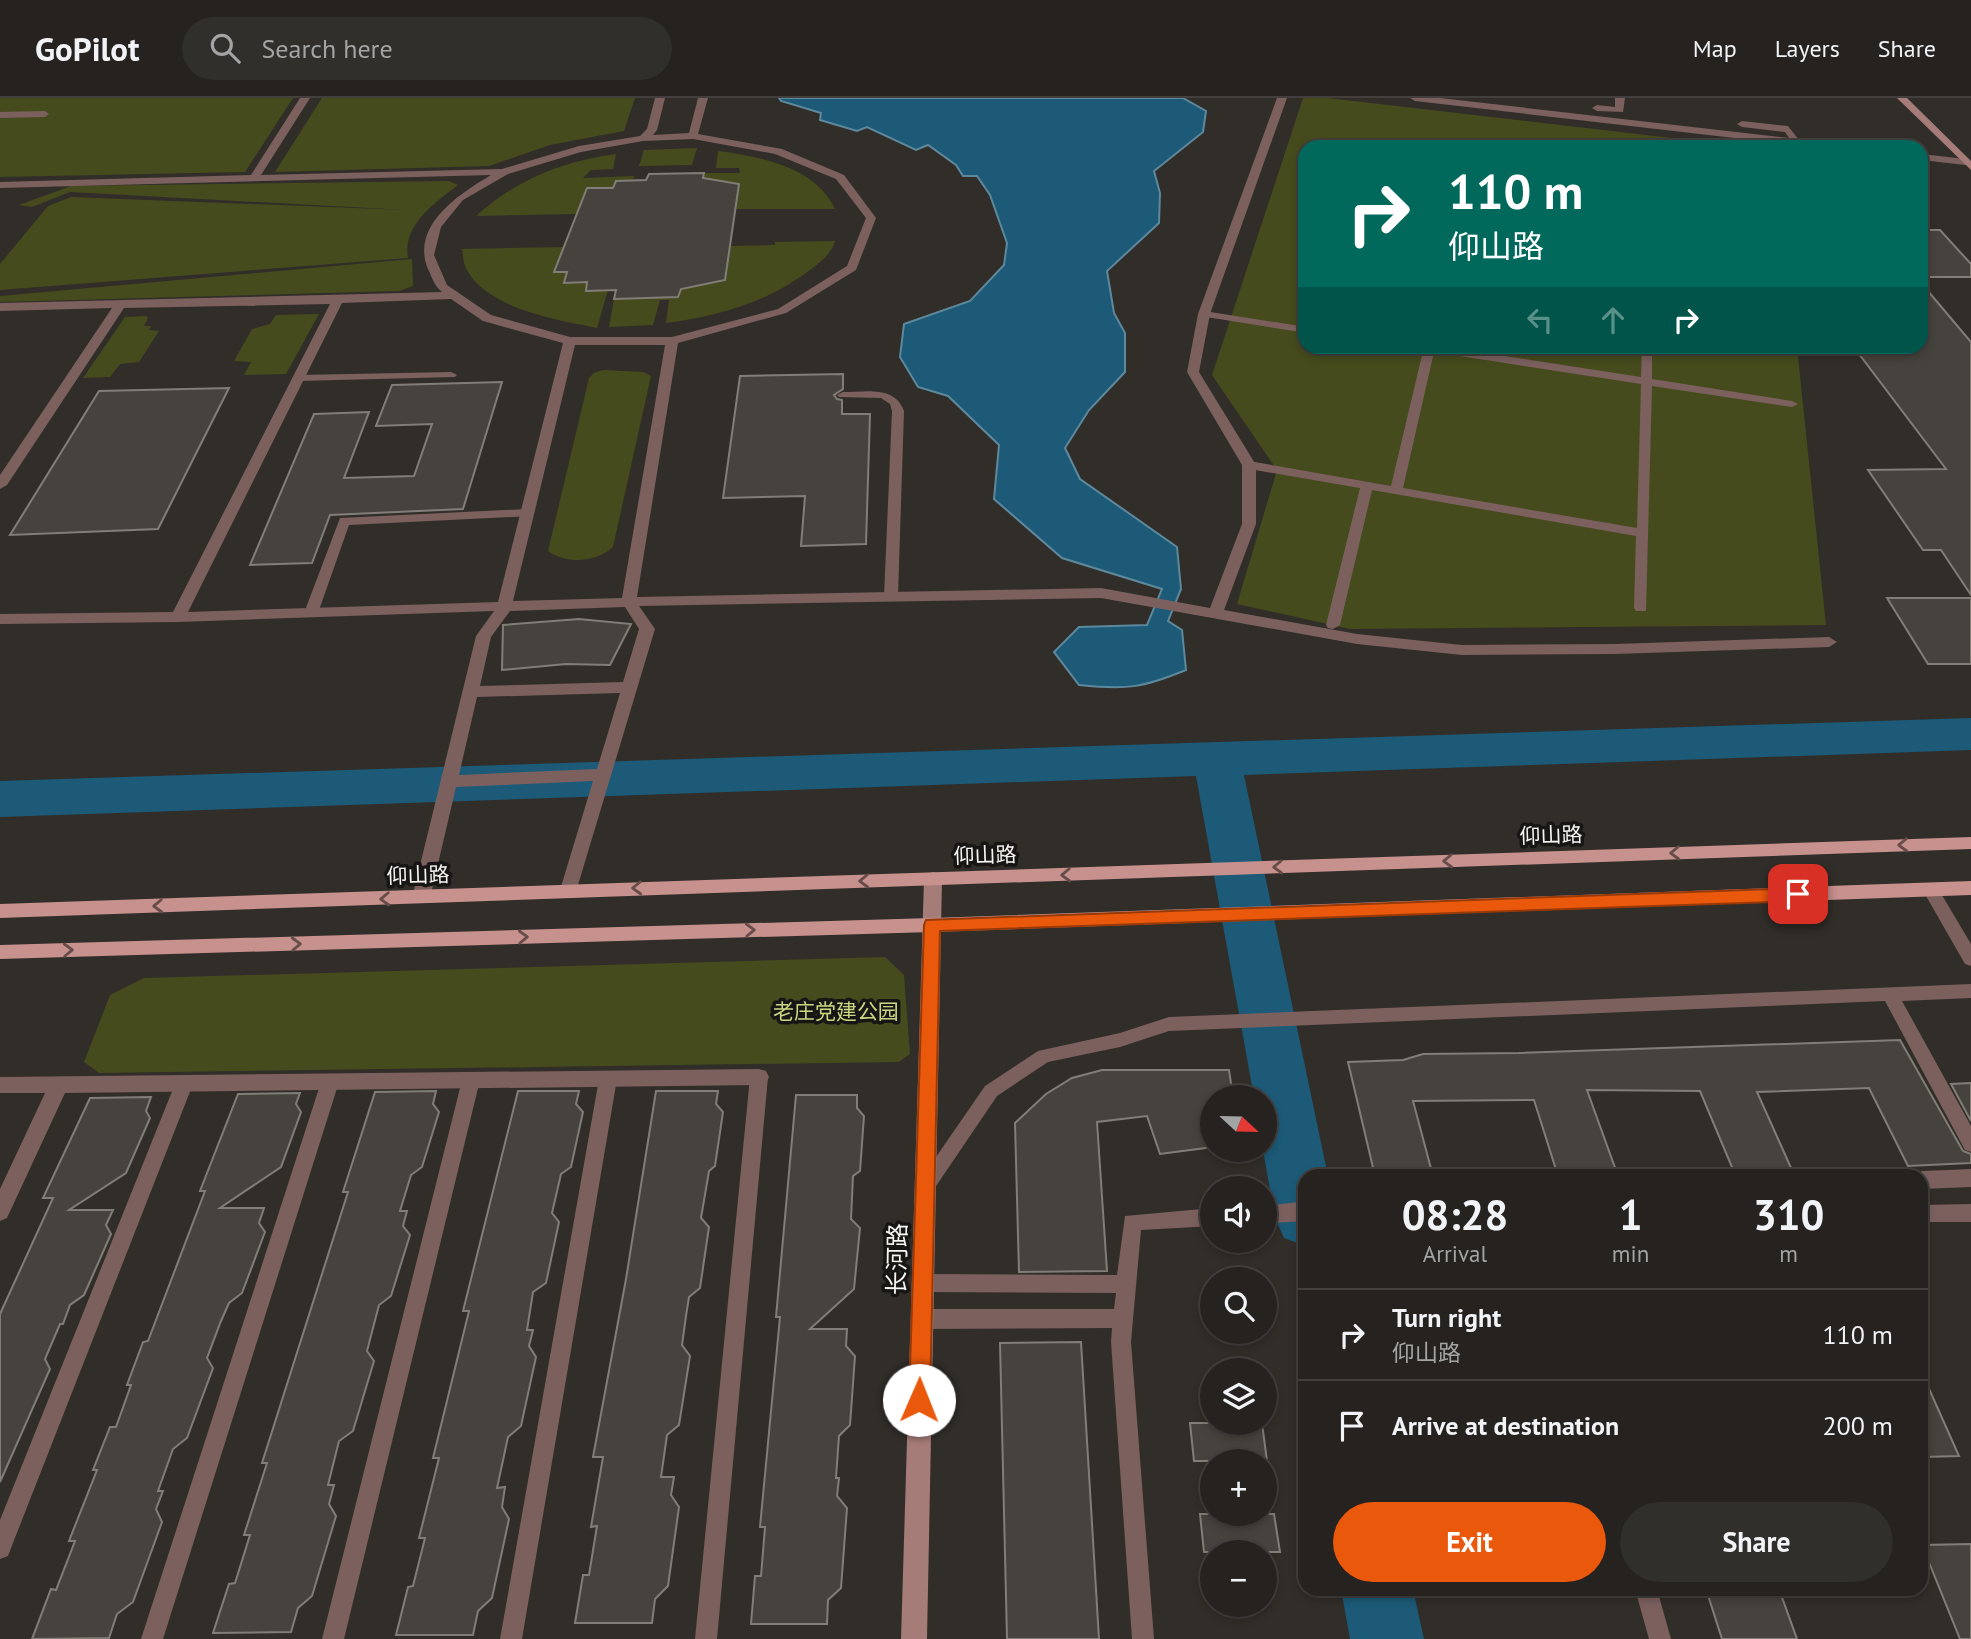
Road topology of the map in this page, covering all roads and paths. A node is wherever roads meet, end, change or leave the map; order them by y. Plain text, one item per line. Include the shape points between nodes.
1 (305, 98) edge
2 (660, 98) edge
3 (703, 98) edge
4 (1282, 98) edge
5 (1415, 98) edge
6 (1620, 98) edge
7 (1902, 98) edge
8 (1581, 106) dead end
9 (1620, 110) junction
10 (45, 114) dead end
11 (0, 115) edge
12 (1672, 116) dead end
13 (1736, 123) dead end
14 (693, 136) junction
15 (643, 138) junction
16 (1779, 140) edge
17 (1795, 140) edge
18 (1928, 158) edge
19 (1968, 165) edge
20 (503, 172) junction
21 (256, 177) junction
22 (0, 185) edge
23 (453, 295) junction
24 (338, 300) junction
25 (121, 304) junction
26 (0, 307) edge
27 (1204, 314) junction
28 (1298, 329) edge
29 (570, 341) junction
30 (673, 341) junction
31 (1429, 354) edge
32 (1468, 354) edge
33 (1647, 354) edge
34 (451, 376) dead end
35 (299, 378) junction
36 (1646, 382) junction
37 (843, 396) dead end
38 (1792, 404) dead end
39 (1249, 465) junction
40 (0, 485) edge
41 (1367, 485) junction
42 (1396, 490) junction
43 (527, 513) junction
44 (1643, 533) junction
45 (891, 596) junction
46 (629, 602) junction
47 (504, 608) junction
48 (1641, 608) dead end
49 (310, 613) junction
50 (1216, 613) junction
51 (178, 617) junction
52 (0, 619) edge
53 (1334, 625) dead end
54 (1829, 642) dead end
55 (630, 687) junction
56 (471, 692) junction
57 (603, 775) junction
58 (449, 781) junction
59 (1971, 843) edge
60 (933, 879) junction
61 (1930, 889) junction
62 (569, 890) junction
63 (1970, 890) edge
64 (421, 898) junction
65 (0, 911) edge
66 (932, 925) junction
67 (0, 952) edge
68 (1971, 959) edge
69 (1971, 991) edge
70 (1890, 994) junction
71 (758, 1077) joint
72 (608, 1079) junction
73 (471, 1080) junction
74 (330, 1082) junction
75 (60, 1083) junction
76 (184, 1084) junction
77 (0, 1085) edge
78 (1971, 1144) edge
79 (1971, 1178) edge
80 (1928, 1180) edge
81 (925, 1187) junction
82 (0, 1211) edge
83 (1298, 1212) edge
84 (1277, 1213) edge
85 (1971, 1213) edge
86 (1928, 1214) edge
87 (1200, 1218) edge
88 (922, 1283) junction
89 (1127, 1284) junction
90 (1123, 1318) junction
91 (921, 1319) junction
92 (0, 1548) edge
93 (1648, 1596) edge
94 (152, 1639) edge
95 (333, 1639) edge
96 (511, 1639) edge
97 (706, 1639) edge
98 (914, 1639) edge
99 (1143, 1639) edge
100 (1660, 1639) edge

1 - 21 street
2 - 15 street via 652,130
3 - 14 street
4 - 27 street
5 - 16 street
6 - 9 street
7 - 19 street
8 - 9 street
9 - 12 street
10 - 11 lane
13 - 17 street via 1788,129
14 - 15 street
14 - 30 street via 778,151 840,177 871,218 852,268 782,311
15 - 20 street via 579,149
18 - 19 street
20 - 21 street
20 - 23 street via 459,198 436,226 428,256 442,287
21 - 22 street
23 - 24 street
23 - 29 street via 487,318
24 - 25 street
24 - 35 street
25 - 26 street
25 - 40 street
27 - 28 lane
27 - 39 street via 1193,372
29 - 30 street
29 - 43 street
30 - 46 street
31 - 42 lane
32 - 36 lane
33 - 36 lane
34 - 35 lane
35 - 51 street
36 - 38 lane
36 - 44 lane
37 - 45 lane via 883,395 895,402 898,411
39 - 41 lane
39 - 50 street via 1249,524
41 - 42 lane
41 - 53 lane
42 - 44 lane
43 - 47 street
43 - 49 lane via 344,521
44 - 48 lane
45 - 46 street
45 - 50 street via 1101,593
46 - 47 street
46 - 55 street via 647,629
47 - 49 street
47 - 56 street via 484,636
49 - 51 street
50 - 54 street via 1357,639 1462,650
51 - 52 street
55 - 56 street
55 - 57 street
56 - 58 street
57 - 58 street
57 - 62 street
58 - 64 street
59 -> 60 main road, 仰山路
60 -> 62 main road, 仰山路
60 - 66 street, 长河路
61 - 63 main road
61 - 66 main road
61 - 68 lane
62 - 64 main road, 仰山路
64 -> 65 main road, 仰山路
67 -> 66 main road
66 - 81 street, 长河路
69 - 70 lane
70 - 78 lane
70 - 81 lane via 1169,1024 1044,1056 991,1091
71 - 72 street
71 - 97 lane
72 - 73 street
72 - 96 lane
73 - 74 street
73 - 95 lane
74 - 76 street
74 - 94 lane
75 - 76 street
75 - 77 street
75 - 82 street
76 - 92 lane
79 - 80 street
81 - 88 street, 长河路
83 - 84 street
85 - 86 lane
87 - 89 lane via 1132,1222
88 - 89 lane
88 - 91 street, 长河路
89 - 90 lane
90 - 91 lane
90 - 99 lane
91 - 98 street, 长河路
93 - 100 lane

